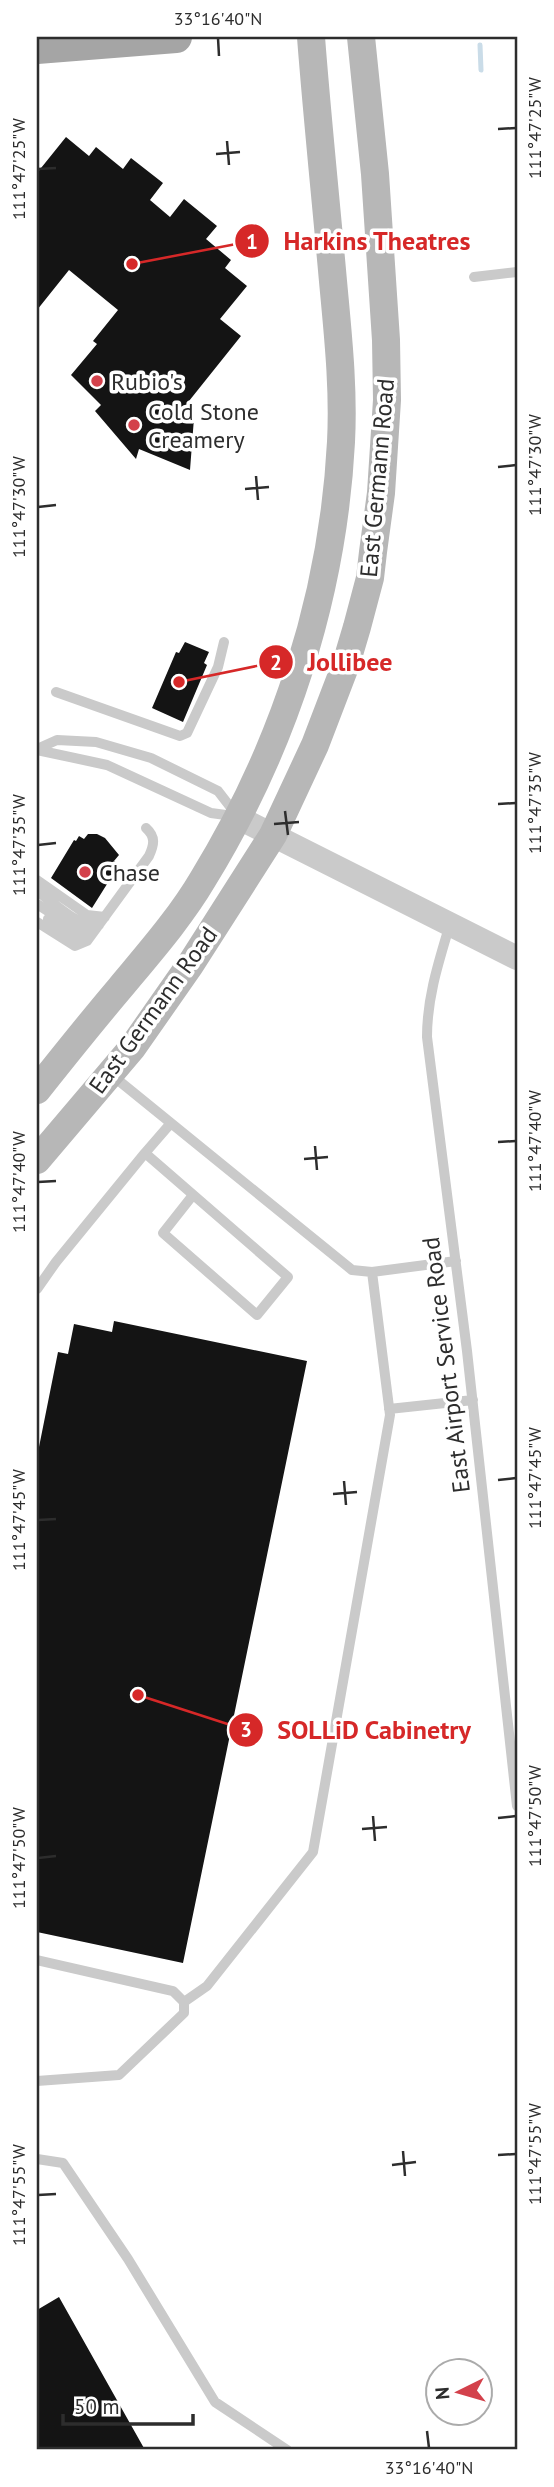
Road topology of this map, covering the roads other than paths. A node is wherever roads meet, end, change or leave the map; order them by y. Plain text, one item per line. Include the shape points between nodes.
1 (176, 37) edge
2 (311, 37) edge
3 (361, 37) edge
4 (37, 48) edge
5 (517, 272) edge
6 (474, 277) dead end
7 (224, 642) dead end
8 (56, 692) dead end
9 (37, 750) edge
10 (237, 817) junction
11 (146, 828) dead end
12 (273, 835) junction
13 (37, 880) edge
14 (37, 891) edge
15 (37, 904) edge
16 (37, 912) edge
17 (37, 922) edge
18 (451, 923) junction
19 (96, 929) junction
20 (517, 958) edge
21 (110, 1073) junction
22 (37, 1090) edge
23 (171, 1123) junction
24 (145, 1153) junction
25 (37, 1160) edge
26 (193, 1195) junction
27 (220, 1218) junction
28 (213, 1227) dead end
29 (264, 1255) junction
30 (456, 1261) junction
31 (256, 1264) dead end
32 (372, 1272) junction
33 (37, 1289) edge
34 (473, 1400) junction
35 (389, 1409) junction
36 (517, 1806) edge
37 (37, 1960) edge
38 (184, 2002) junction
39 (37, 2081) edge
40 (37, 2159) edge
41 (287, 2450) edge

1 - 4 main road
2 - 10 main road, East Germann Road via 341,369 341,442 331,541 295,687
3 - 12 main road, East Germann Road via 386,340 381,493 370,578 346,664
5 - 6 lane
7 - 8 lane via 218,667 187,733 180,736
9 - 10 lane via 107,765 211,813
9 - 10 lane via 57,740 96,742 151,758 218,791
10 - 12 street
10 - 22 main road, East Germann Road via 203,880 165,934
11 - 19 lane via 154,844 149,856
12 - 18 street
12 - 21 main road, East Germann Road via 185,973
13 - 19 lane via 87,915
14 - 19 lane
15 - 19 lane via 77,930
16 - 19 lane via 76,939
17 - 19 lane via 75,946
18 - 20 street
18 - 30 lane, East Airport Service Road via 427,1011 427,1037
21 - 23 lane
21 - 25 main road, East Germann Road
23 - 24 lane
23 - 32 lane via 352,1270
24 - 26 lane
24 - 33 lane
26 - 27 lane
26 - 29 lane via 163,1233 235,1289 257,1315 288,1277
27 - 28 lane
27 - 29 lane via 240,1242
29 - 31 lane
30 - 32 lane
30 - 34 lane, East Airport Service Road
32 - 35 lane
34 - 35 lane
34 - 36 lane, East Airport Service Road
35 - 38 lane via 313,1852 207,1986
37 - 38 lane via 173,1991
38 - 39 lane via 184,2013 119,2075
40 - 41 lane via 63,2163 215,2402

